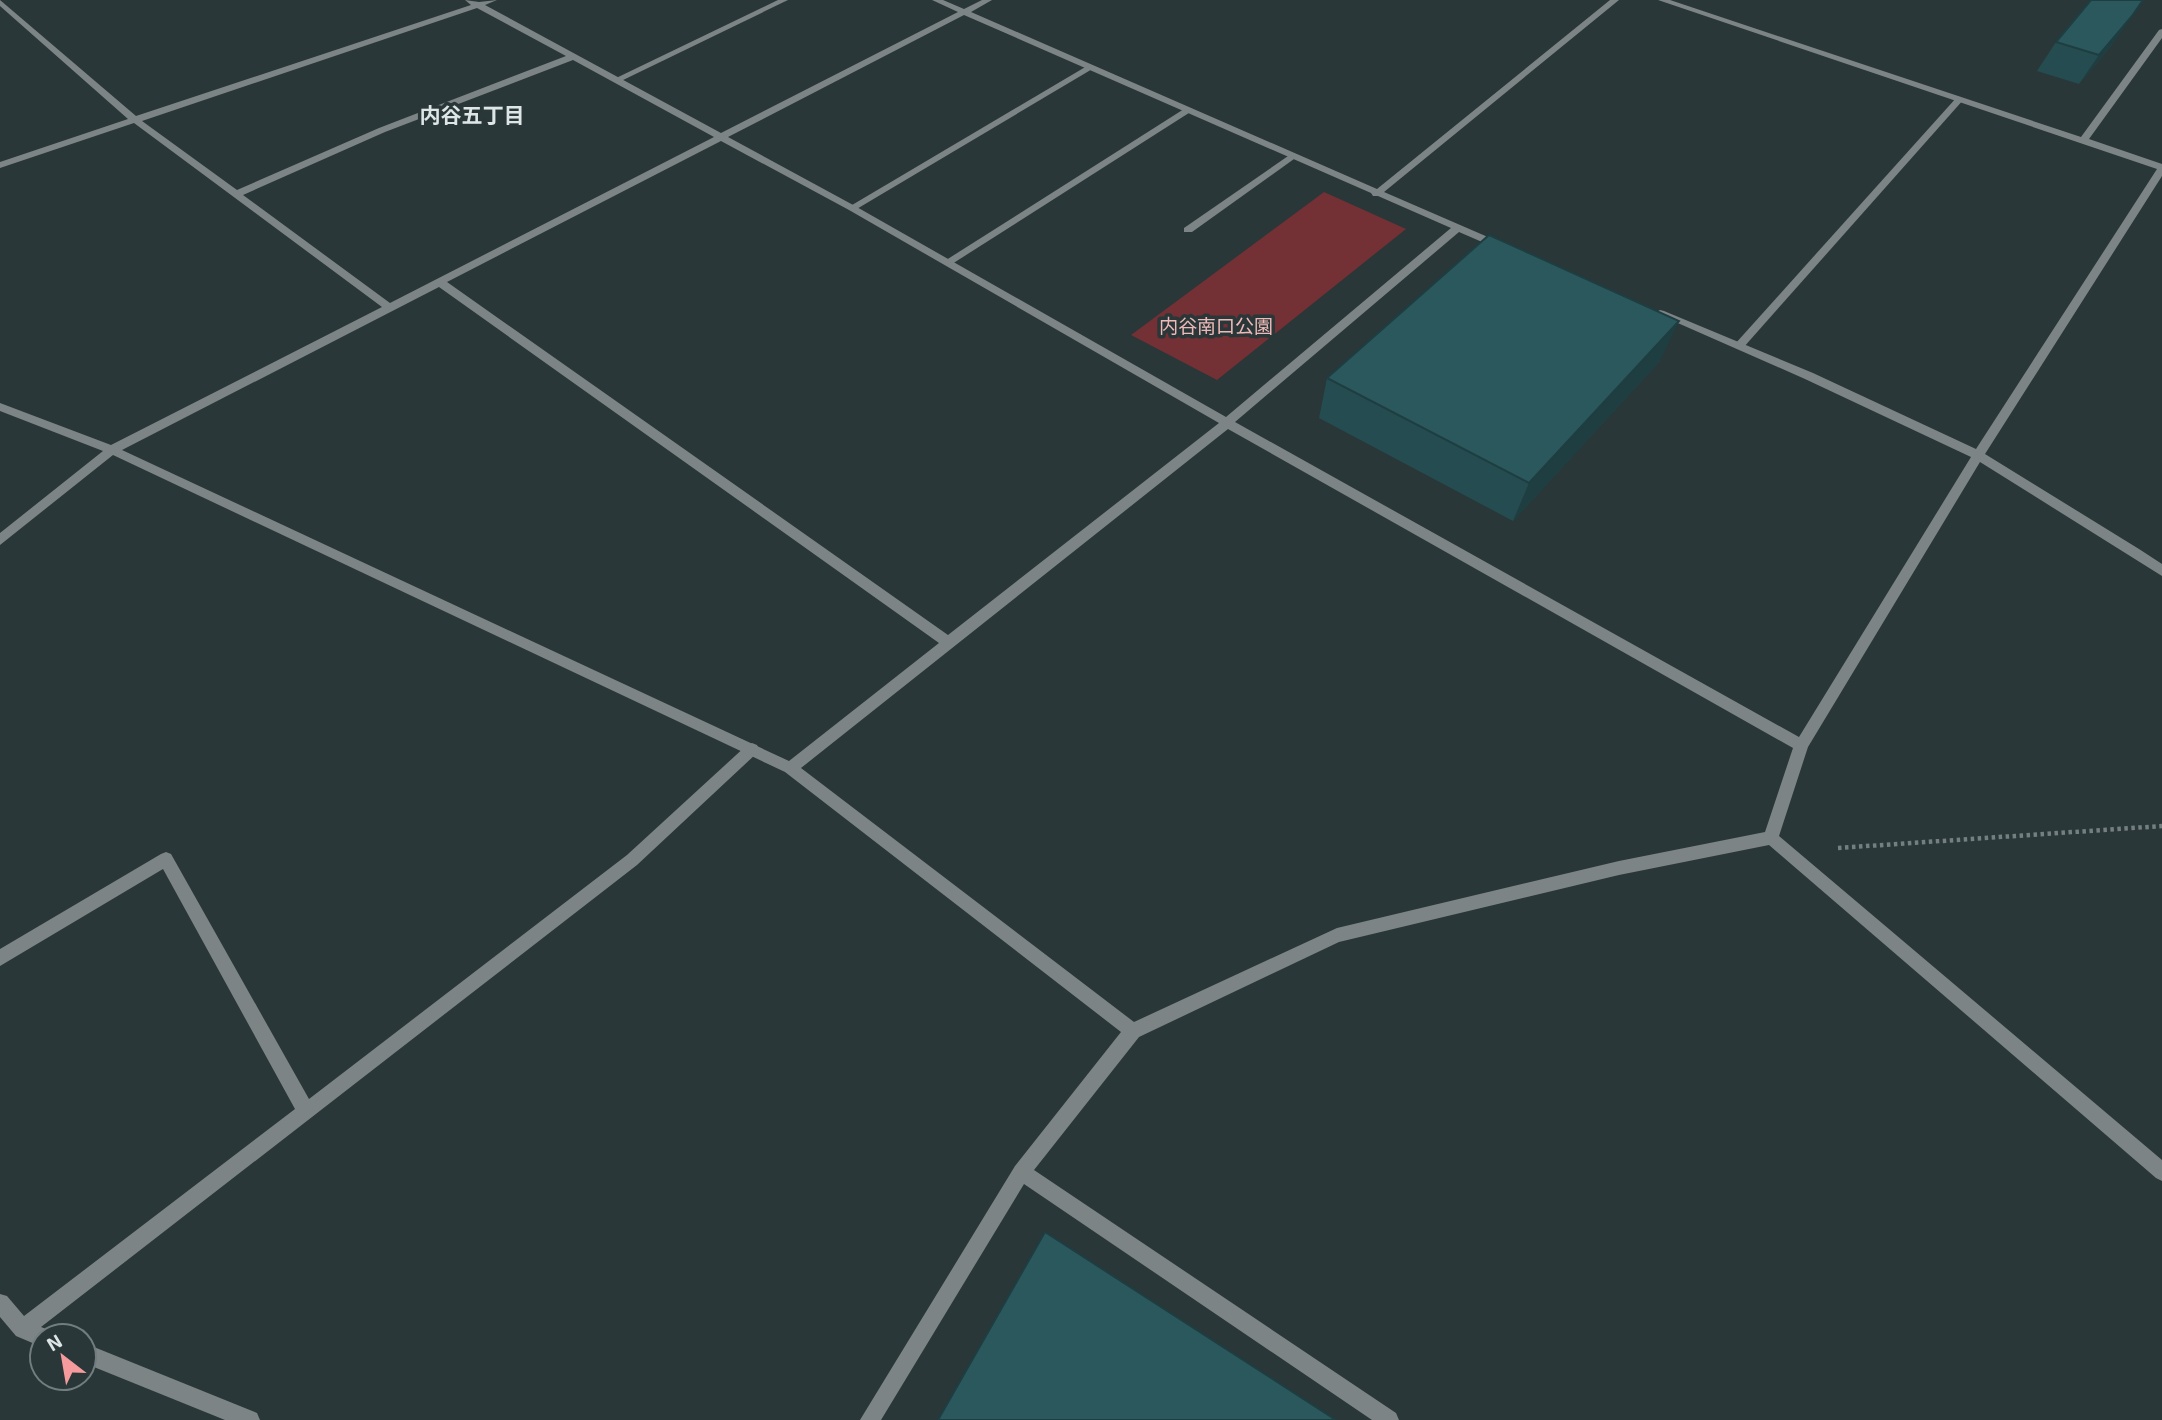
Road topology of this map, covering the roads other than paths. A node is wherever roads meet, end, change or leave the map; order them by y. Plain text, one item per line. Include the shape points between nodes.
1 (493, 0) edge
2 (784, 0) edge
3 (936, 0) edge
4 (988, 0) edge
5 (1615, 0) edge
6 (1662, 0) edge
7 (0, 2) edge
8 (474, 3) edge
9 (964, 12) junction
10 (2162, 32) edge
11 (575, 56) junction
12 (1090, 68) junction
13 (616, 80) junction
14 (1960, 99) junction
15 (1187, 111) junction
16 (135, 120) junction
17 (720, 138) junction
18 (2084, 141) junction
19 (1291, 157) junction
20 (0, 165) edge
21 (2162, 168) edge
22 (236, 194) junction
23 (1376, 194) junction
24 (852, 208) junction
25 (1457, 228) junction
26 (1188, 230) dead end
27 (1508, 250) edge
28 (948, 262) junction
29 (439, 282) junction
30 (390, 308) junction
31 (1649, 309) edge
32 (1739, 346) junction
33 (0, 407) edge
34 (1227, 423) junction
35 (112, 450) junction
36 (1978, 455) junction
37 (0, 540) edge
38 (2162, 571) edge
39 (949, 643) junction
40 (1801, 745) junction
41 (752, 750) junction
42 (790, 768) junction
43 (1771, 838) junction
44 (0, 958) edge
45 (1133, 1031) junction
46 (306, 1111) junction
47 (1021, 1172) junction
48 (2162, 1172) edge
49 (0, 1303) edge
50 (23, 1329) junction
51 (28, 1331) edge
52 (98, 1359) edge
53 (250, 1420) edge
54 (870, 1420) edge
55 (1389, 1420) edge

1 - 8 street
2 - 13 street
3 - 9 street
4 - 9 street
5 - 23 street
6 - 14 street
7 - 16 street
8 - 11 street
8 - 16 street
9 - 12 street
9 - 17 street
10 - 18 street
11 - 13 street
11 - 22 street via 382,130
12 - 15 street
12 - 24 street
13 - 17 street
14 - 18 street
14 - 32 street
15 - 19 street
15 - 28 street
16 - 20 street
16 - 22 street
17 - 24 street
17 - 29 street
18 - 21 street
19 - 23 street
19 - 26 street
21 - 36 street
22 - 30 street
23 - 25 street
24 - 28 street
25 - 27 street
25 - 34 street
28 - 34 street
29 - 30 street
29 - 39 street
30 - 35 street
31 - 32 street
32 - 36 street
33 - 35 street
34 - 39 street
34 - 40 street
35 - 37 street
35 - 41 street
36 - 38 street
36 - 40 street
39 - 42 street
40 - 43 street
41 - 42 street
41 - 46 street via 632,860
42 - 45 street
43 - 45 street via 1619,868 1337,935
43 - 48 street
44 - 46 street via 166,859
45 - 47 street
46 - 50 street
47 - 54 street
47 - 55 street
49 - 50 street
50 - 51 street
52 - 53 street

